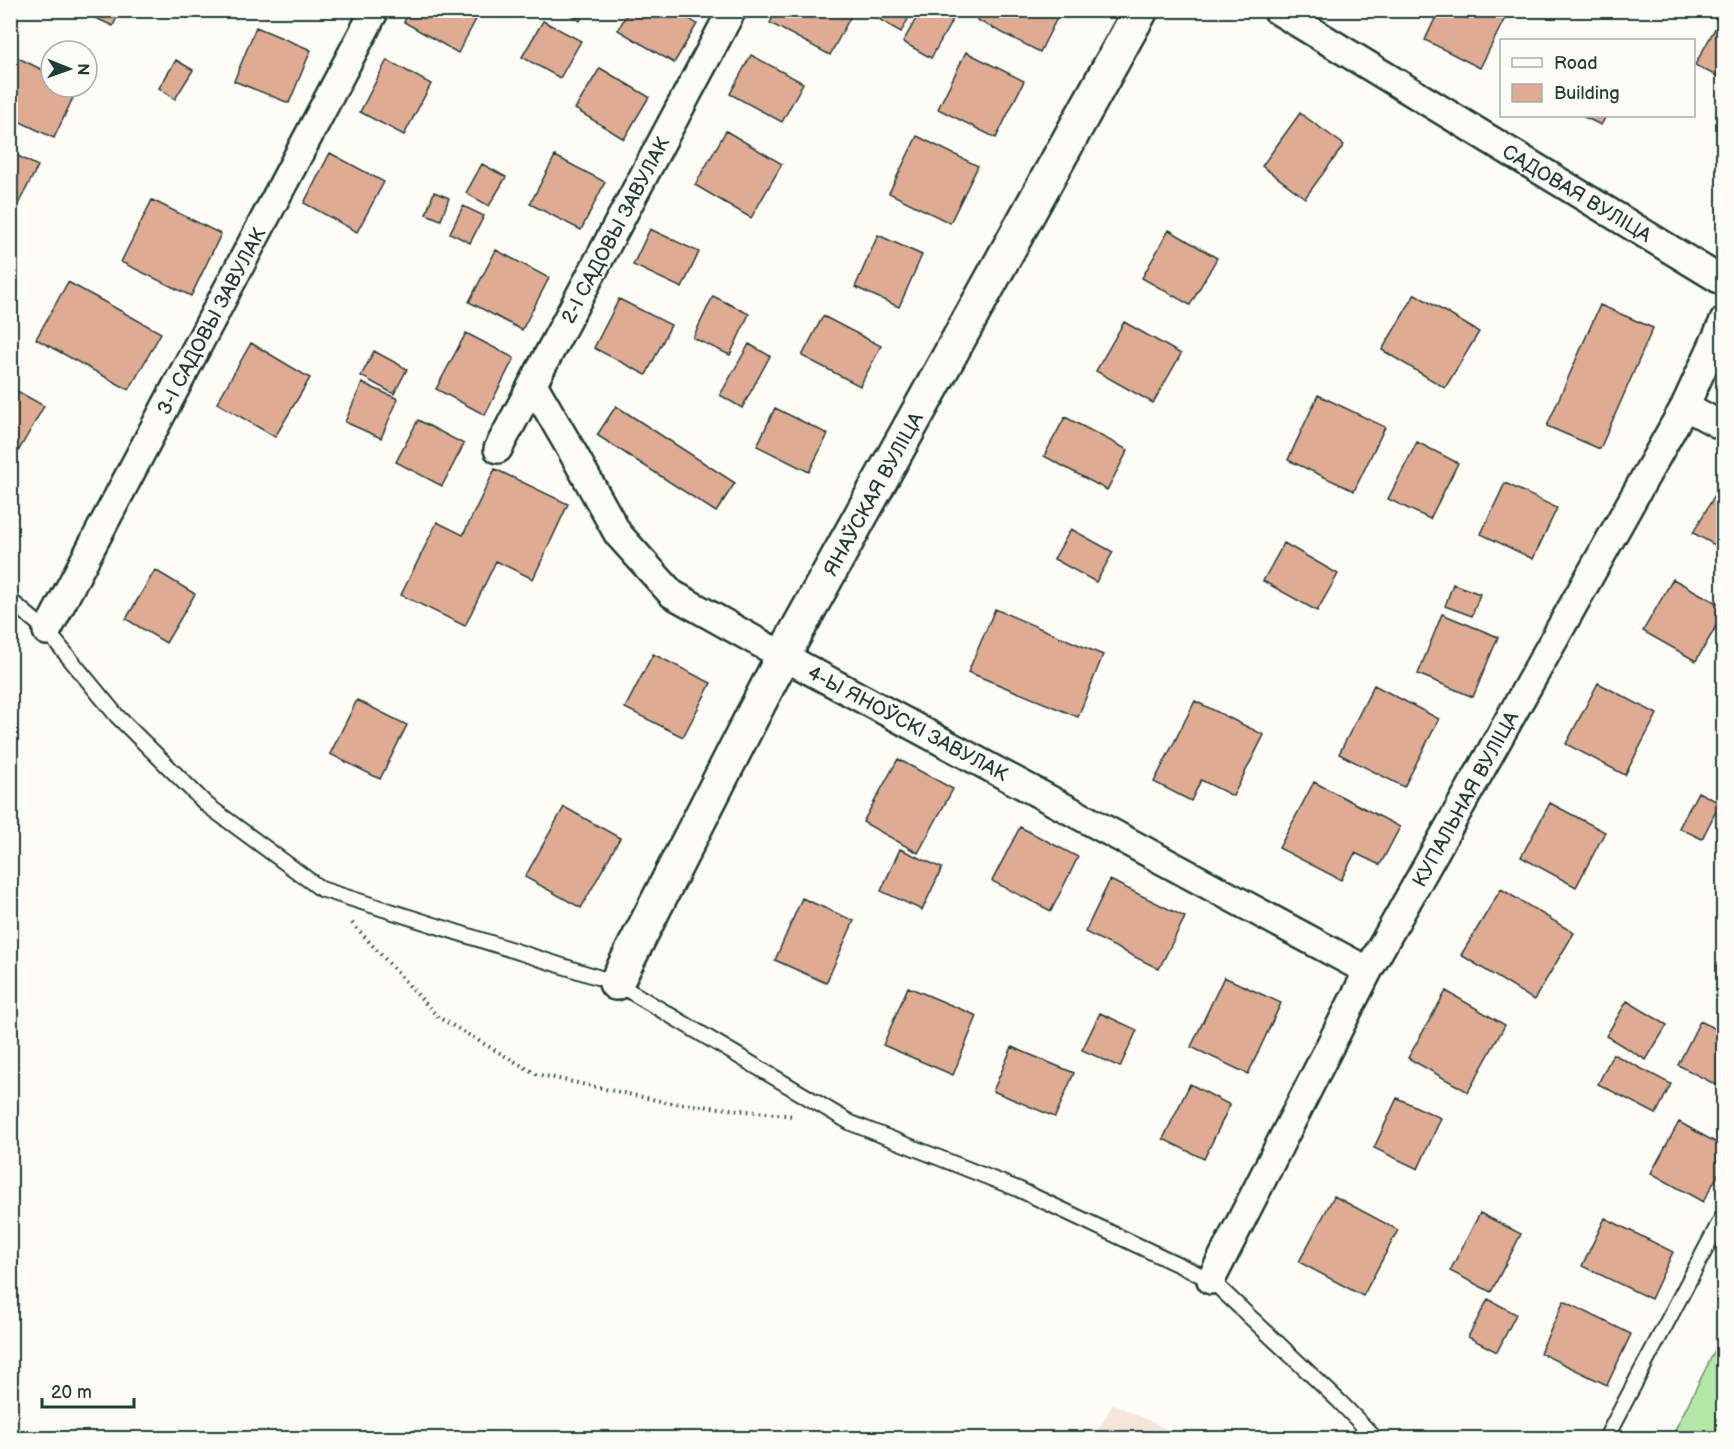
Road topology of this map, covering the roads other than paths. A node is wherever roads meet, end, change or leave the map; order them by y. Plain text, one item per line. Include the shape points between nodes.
1 (375, 10) edge
2 (732, 10) edge
3 (1141, 10) edge
4 (1277, 10) edge
5 (1724, 282) edge
6 (1724, 321) edge
7 (533, 384) junction
8 (1685, 406) junction
9 (1724, 427) edge
10 (498, 449) dead end
11 (10, 600) edge
12 (47, 632) junction
13 (783, 656) junction
14 (1368, 971) junction
15 (616, 983) junction
16 (1724, 1214) edge
17 (1211, 1280) junction
18 (1375, 1438) edge
19 (1606, 1438) edge

1 - 12 street, 3-І САДОВЫ ЗАВУЛАК
2 - 7 street, 2-І САДОВЫ ЗАВУЛАК
3 - 13 street, ЯНАЎСКАЯ ВУЛІЦА
4 - 5 street, САДОВАЯ ВУЛІЦА
6 - 8 street, КУПАЛЬНАЯ ВУЛІЦА
7 - 10 street, 2-І САДОВЫ ЗАВУЛАК
7 - 13 street, 4-Ы ЯНОЎСКІ ЗАВУЛАК via 618,534 672,594
8 - 9 street
8 - 14 street, КУПАЛЬНАЯ ВУЛІЦА
11 - 12 lane
12 - 15 lane via 117,716 207,805 321,889
13 - 14 street, 4-Ы ЯНОЎСКІ ЗАВУЛАК
13 - 15 street, ЯНАЎСКАЯ ВУЛІЦА
14 - 17 street, КУПАЛЬНАЯ ВУЛІЦА
15 - 17 lane via 851,1123 1018,1190
16 - 19 lane
17 - 18 lane

